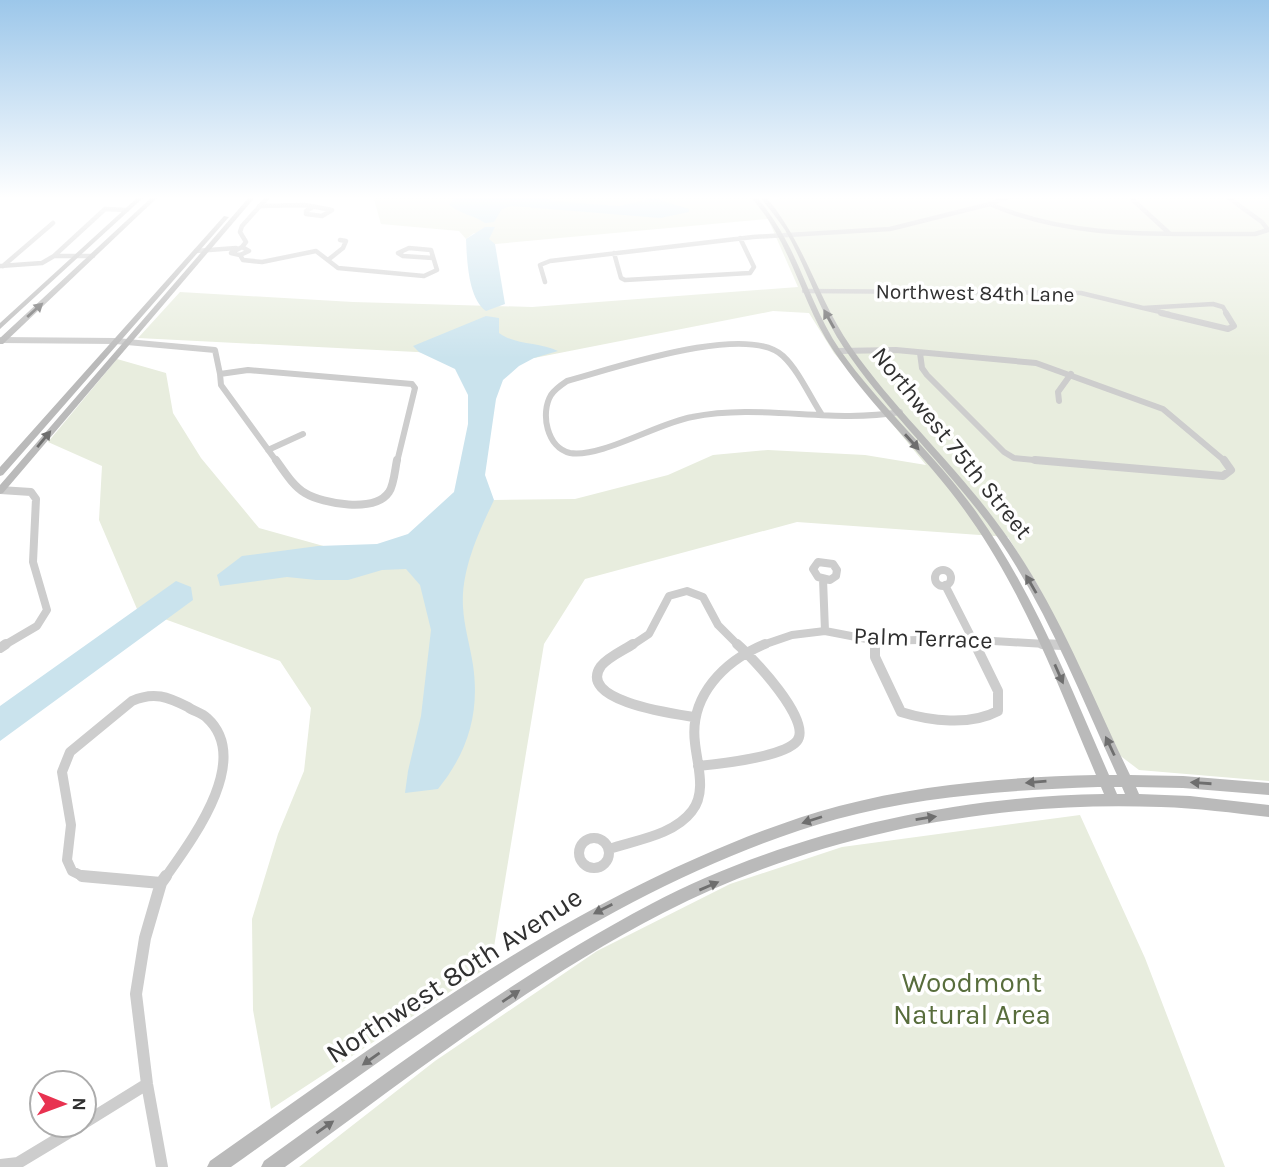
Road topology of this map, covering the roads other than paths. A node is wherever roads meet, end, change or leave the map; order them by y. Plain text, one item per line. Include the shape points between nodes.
1 (20, 250) edge
2 (60, 250) edge
3 (84, 250) edge
4 (99, 250) edge
5 (212, 250) edge
6 (238, 250) edge
7 (246, 250) edge
8 (340, 250) edge
9 (401, 250) edge
10 (431, 250) edge
11 (635, 250) edge
12 (746, 250) edge
13 (788, 250) edge
14 (799, 250) edge
15 (203, 251) junction
16 (614, 253) junction
17 (240, 255) junction
18 (54, 256) junction
19 (78, 256) junction
20 (93, 256) junction
21 (433, 258) junction
22 (328, 260) junction
23 (2, 265) edge
24 (545, 282) dead end
25 (167, 283) junction
26 (178, 283) junction
27 (804, 291) junction
28 (816, 291) junction
29 (1143, 308) junction
30 (0, 327) edge
31 (0, 341) edge
32 (116, 341) junction
33 (127, 342) junction
34 (843, 350) junction
35 (920, 352) junction
36 (219, 374) junction
37 (1071, 374) junction
38 (1059, 401) dead end
39 (900, 412) junction
40 (822, 415) junction
41 (888, 415) junction
42 (303, 434) dead end
43 (268, 450) junction
44 (0, 473) edge
45 (0, 490) edge
46 (823, 579) dead end
47 (945, 585) dead end
48 (825, 631) junction
49 (970, 638) junction
50 (875, 641) junction
51 (1046, 645) junction
52 (1062, 645) junction
53 (0, 648) edge
54 (747, 653) junction
55 (694, 717) junction
56 (698, 766) junction
57 (1125, 778) junction
58 (1104, 779) junction
59 (1269, 789) edge
60 (1113, 800) junction
61 (1135, 800) junction
62 (1269, 811) edge
63 (609, 849) dead end
64 (161, 883) junction
65 (147, 1084) junction
66 (98, 1114) edge
67 (57, 1139) edge
68 (0, 1165) edge
69 (162, 1167) edge
70 (216, 1167) edge
71 (270, 1167) edge

1 - 23 street
2 - 18 street
3 - 19 street
4 - 20 street
5 - 15 street
6 - 17 street
7 - 17 street
8 - 22 street
9 - 21 street via 403,256
10 - 21 street
11 - 16 street
12 - 16 street via 754,267 750,273 625,280
13 - 27 street, Northwest 75th Street
14 - 28 street, Northwest 75th Street
15 - 25 street
15 - 26 street
16 - 24 street via 544,262 539,268
17 - 22 street via 256,262 316,251
18 - 19 street
18 - 23 street via 32,265
19 - 20 street
19 - 30 street
31 -> 20 street
21 - 22 street via 437,270 424,276 344,270
25 - 26 street
25 - 32 street
26 - 33 street
27 - 28 street, Northwest 84th Lane
27 - 34 street, Northwest 75th Street
28 - 29 street, Northwest 84th Lane via 1081,293
34 -> 28 street, Northwest 75th Street
29 - 29 street, Northwest 84th Lane via 1213,304 1223,307 1234,326 1228,329
31 - 32 street
32 - 33 street
32 - 44 street
33 - 36 street via 215,350
45 -> 33 street
34 - 35 street
34 - 39 street, Northwest 75th Street
34 - 41 street, Northwest 75th Street
35 - 37 street via 1036,363
35 - 37 street via 928,375 1014,458 1223,476 1231,470 1222,456 1163,409
36 - 43 street via 221,385
36 - 43 street via 248,370 412,384 415,388 391,486 383,498 357,505 327,502 304,493
37 - 38 street via 1058,392
39 - 41 street
52 -> 39 street, Northwest 75th Street via 1003,537
40 - 40 street via 784,358 768,347 749,343 699,348 567,381 552,392 548,434 567,452 599,451 660,425 702,415 745,411
40 - 41 street
41 -> 51 street, Northwest 75th Street via 937,469 989,540
42 - 43 street
45 - 53 street via 31,492 36,499 33,562 47,610 37,626
46 - 48 street
47 - 49 street
48 - 50 street, Palm Terrace
48 - 54 street, Palm Terrace via 772,641
49 - 50 street, Palm Terrace
49 - 50 street via 998,691 998,711 983,718 923,719 901,712 875,657
49 - 51 street, Palm Terrace
51 - 52 street, Palm Terrace
51 -> 58 street, Northwest 75th Street
57 -> 52 street, Northwest 75th Street
54 - 55 street, Palm Terrace via 711,682
54 - 55 street via 718,625 707,601 687,591 664,602 649,634 602,665 598,673 601,690
54 - 56 street via 793,710 802,727 801,736 796,745 786,749 734,763
55 - 56 street
56 - 63 street via 697,802 692,812 661,832
57 - 58 street, Northwest 80th Avenue
59 -> 57 street, Northwest 80th Avenue
57 - 61 street, Northwest 75th Street
58 - 60 street, Northwest 75th Street
58 -> 70 street, Northwest 80th Avenue via 971,789 829,815 755,839 669,875 493,974
60 - 61 street, Northwest 80th Avenue
71 -> 60 street, Northwest 80th Avenue via 512,995 598,941 677,900 762,863 841,836 991,808
61 - 62 street, Northwest 80th Avenue
64 - 64 street via 82,876 72,871 68,860 71,825 62,772 70,752 132,701 154,694 207,718 222,742 223,759 220,780 202,825
64 - 65 street via 145,938 136,994
65 - 66 street
65 - 69 street
67 - 68 street via 18,1163

